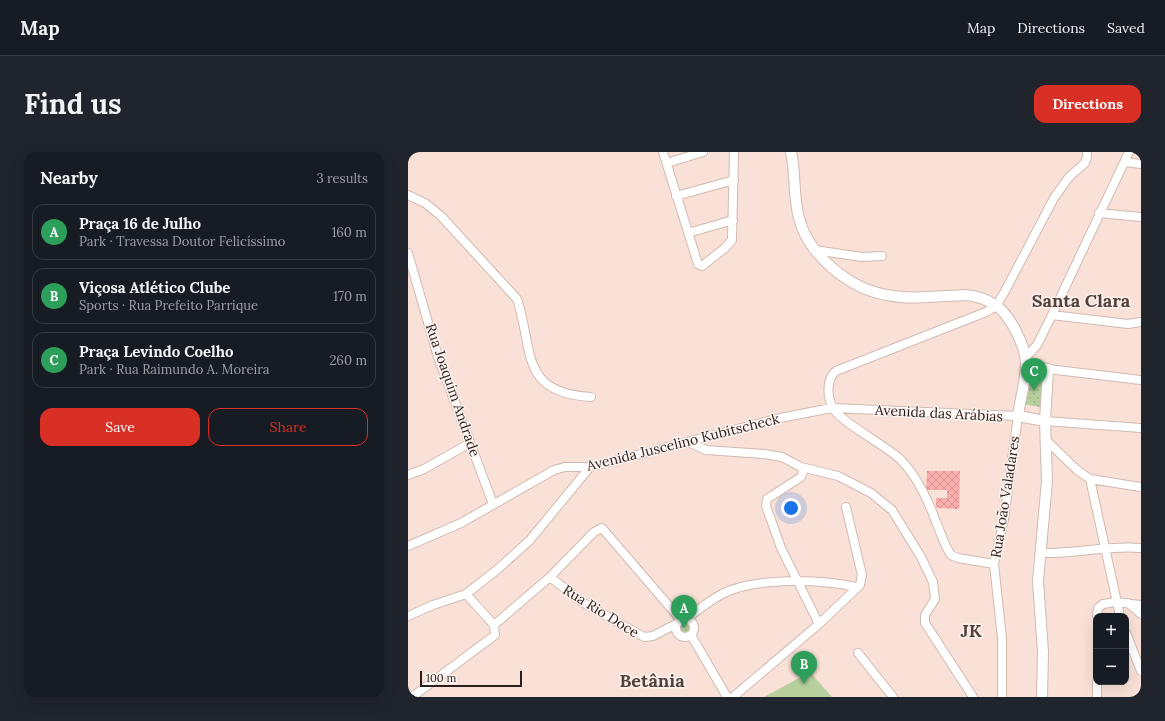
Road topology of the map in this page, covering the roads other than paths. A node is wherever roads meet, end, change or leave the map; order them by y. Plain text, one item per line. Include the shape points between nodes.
1 (663, 152) edge
2 (703, 152) edge
3 (734, 152) edge
4 (791, 152) edge
5 (1087, 152) edge
6 (1129, 152) edge
7 (1126, 162) junction
8 (667, 163) junction
9 (1141, 164) edge
10 (734, 180) junction
11 (408, 195) edge
12 (676, 196) junction
13 (1099, 213) junction
14 (1141, 218) edge
15 (733, 220) junction
16 (688, 233) junction
17 (814, 250) junction
18 (408, 253) edge
19 (882, 256) dead end
20 (996, 306) junction
21 (1052, 315) junction
22 (1141, 322) edge
23 (1026, 361) junction
24 (1048, 369) junction
25 (1141, 380) edge
26 (591, 396) dead end
27 (832, 408) junction
28 (1018, 416) junction
29 (1045, 421) junction
30 (1141, 428) edge
31 (1045, 439) junction
32 (470, 442) junction
33 (688, 442) junction
34 (590, 467) junction
35 (801, 467) junction
36 (408, 475) edge
37 (1090, 479) junction
38 (1141, 487) edge
39 (493, 504) junction
40 (846, 507) dead end
41 (408, 546) edge
42 (1106, 548) junction
43 (1141, 548) edge
44 (1041, 553) junction
45 (994, 564) junction
46 (550, 577) junction
47 (798, 581) junction
48 (856, 588) junction
49 (466, 594) junction
50 (1116, 602) junction
51 (1127, 603) junction
52 (1141, 605) edge
53 (1097, 613) edge
54 (1119, 613) edge
55 (1141, 614) edge
56 (408, 616) edge
57 (681, 621) junction
58 (818, 624) junction
59 (494, 625) junction
60 (691, 635) junction
61 (1129, 641) edge
62 (858, 653) dead end
63 (1141, 671) edge
64 (1097, 685) edge
65 (412, 697) edge
66 (727, 697) edge
67 (733, 697) edge
68 (893, 697) edge
69 (973, 697) edge
70 (1002, 697) edge
71 (1042, 697) edge
72 (1097, 697) edge

1 - 8 street
2 - 8 street
3 - 10 street
4 - 17 street via 799,219
5 - 20 street via 1085,163 1061,187
6 - 7 street
7 - 9 street
7 - 13 street
8 - 12 street
10 - 12 street
10 - 15 street
11 - 26 street via 425,203 441,216 517,299 522,313 530,361 536,374 562,393
12 - 16 street
13 - 14 street
13 - 21 street
15 - 16 street
15 - 16 street via 732,240 704,266 698,264
17 - 19 street via 862,257
17 - 20 street via 838,272 865,288 886,295 966,295 978,297
18 - 32 street, Rua Joaquim Andrade via 438,357
20 - 23 street via 1021,342
20 - 27 street via 836,372 828,381
21 - 22 street via 1128,324
21 - 23 street
23 - 24 street
23 - 28 street
24 - 25 street
24 - 29 street
27 - 28 street, Avenida das Arábias
27 - 33 street, Avenida Juscelino Kubitscheck via 780,418
27 - 45 street via 840,417 884,446 914,475 951,555
28 - 29 street, Avenida das Arábias
28 - 45 street, Rua João Valadares via 1005,512
29 - 30 street
29 - 31 street
31 - 37 street
31 - 44 street via 1047,481
32 - 36 street via 424,469
32 - 39 street, Rua Joaquim Andrade
33 - 34 street, Avenida Juscelino Kubitscheck
33 - 35 street via 706,450 764,454 782,458
34 - 39 street, Avenida Juscelino Kubitscheck via 565,467 554,470
34 - 49 street via 530,540
35 - 47 street via 801,477 767,498 766,506 781,548
35 - 69 street via 838,476 871,494 892,510 933,582 934,599 925,615 925,623
37 - 38 street
37 - 42 street
39 - 41 street, Avenida Juscelino Kubitscheck via 442,532
40 - 48 street via 862,576 862,581
42 - 43 street
42 - 44 street
42 - 50 street
44 - 71 street via 1038,581 1043,652
45 - 70 street, Rua João Valadares via 1002,638
46 - 57 street, Rua Rio Doce via 582,602 644,637 653,636
46 - 57 street via 598,529 602,528
46 - 59 street
47 - 48 street via 834,582
47 - 57 street via 750,585 722,594
47 - 58 street
48 - 58 street
49 - 56 street
49 - 59 street
50 - 51 street
50 - 53 street via 1103,604 1098,608
50 - 54 street
51 - 52 street
51 - 55 street
57 - 60 street via 692,622 694,627
57 - 60 street via 675,629 678,635 683,638
58 - 67 street
59 - 65 street via 495,632 491,638
60 - 66 street
61 - 63 street
62 - 68 street
64 - 72 street

